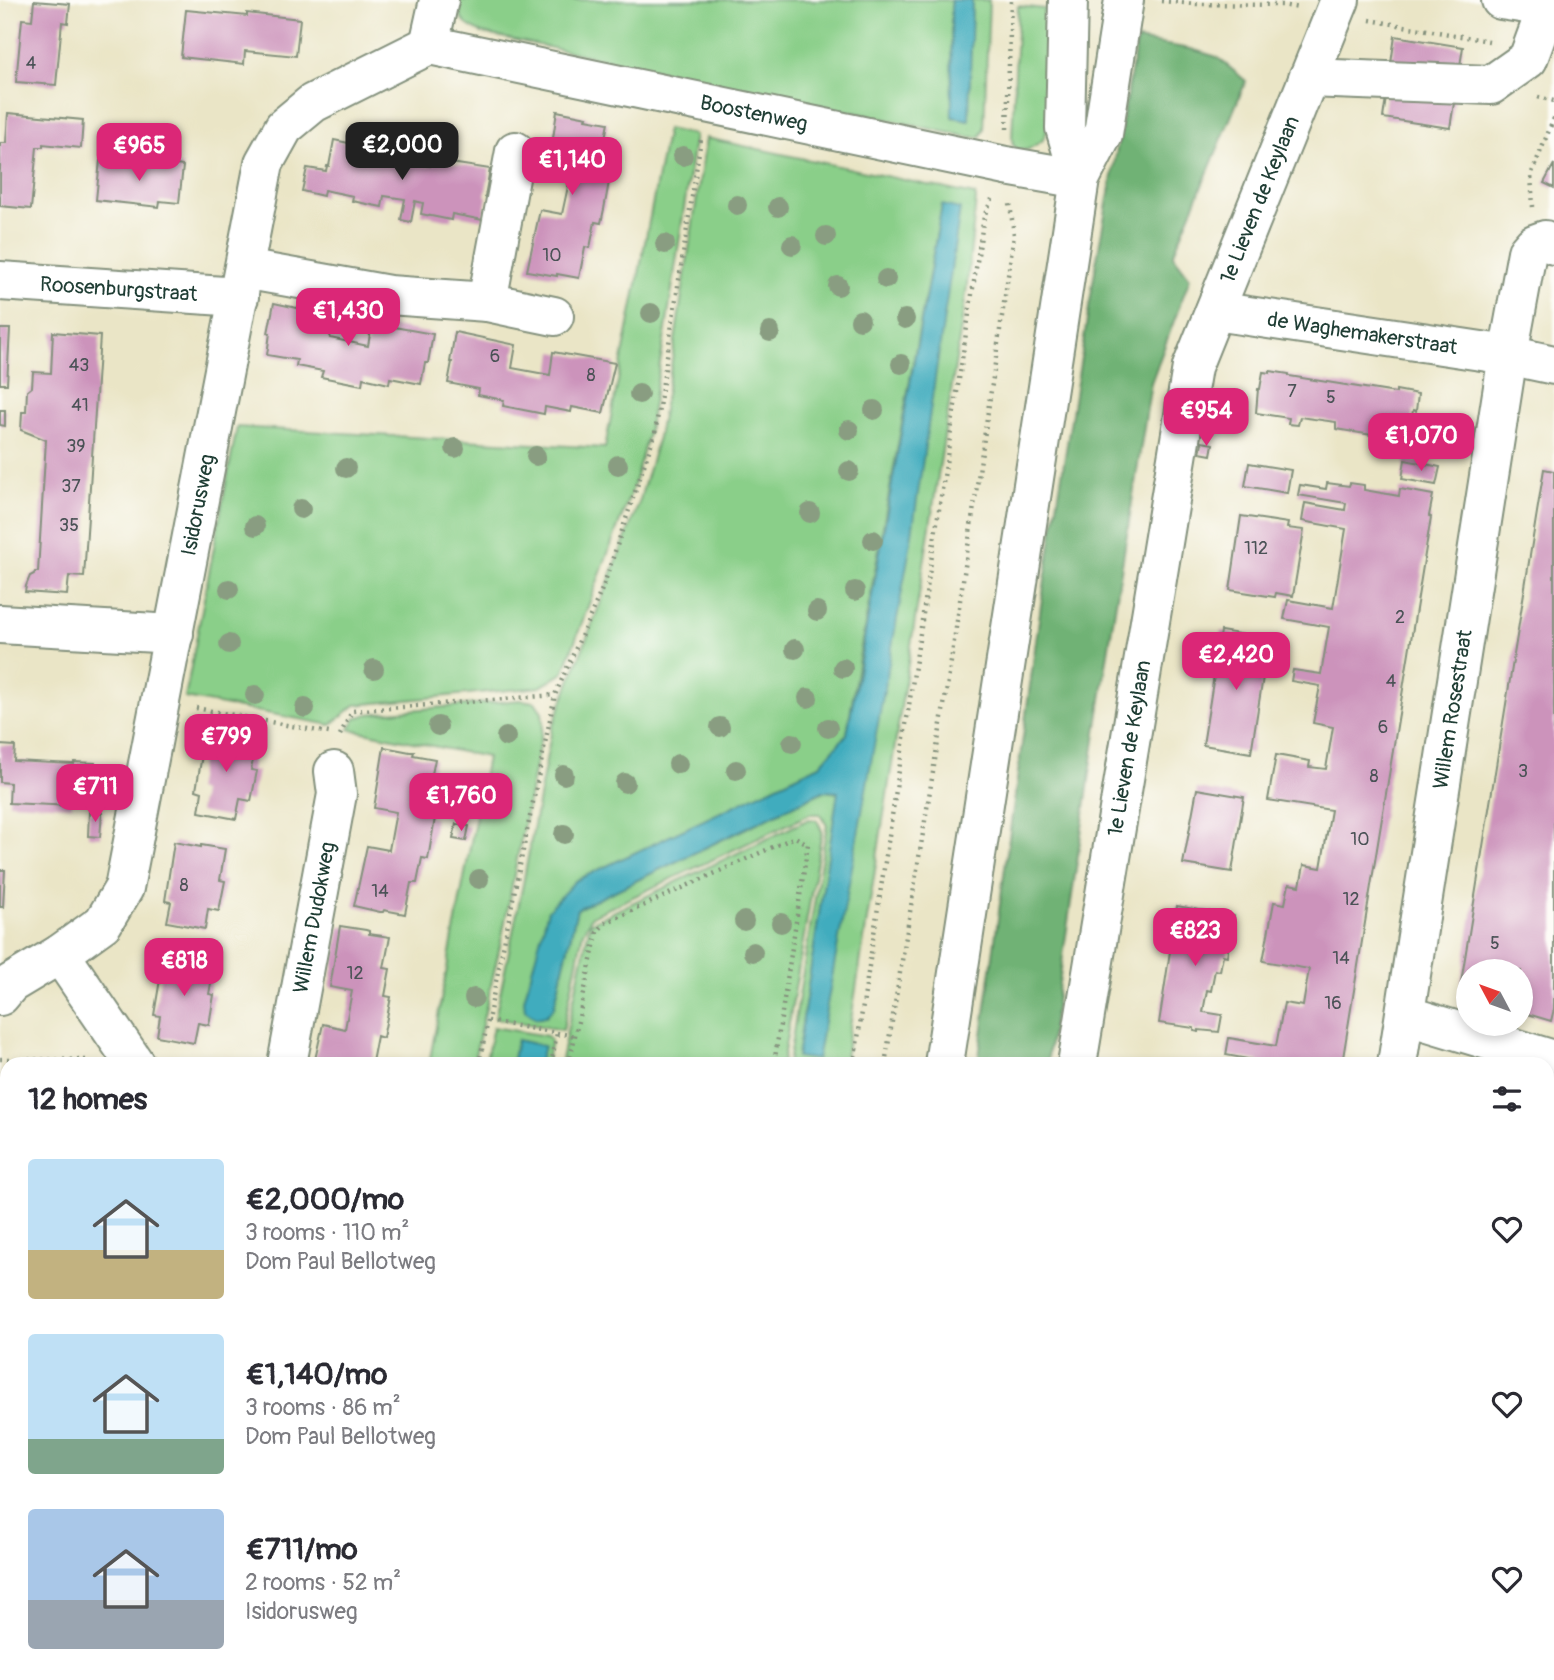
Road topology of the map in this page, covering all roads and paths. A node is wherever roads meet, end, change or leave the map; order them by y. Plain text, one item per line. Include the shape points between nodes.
1 (439, 0) edge
2 (1011, 0) edge
3 (1068, 0) edge
4 (1124, 0) edge
5 (1340, 0) edge
6 (1501, 0) edge
7 (1550, 8) edge
8 (429, 45) junction
9 (1308, 78) junction
10 (707, 104) junction
11 (1554, 118) edge
12 (515, 151) dead end
13 (1006, 166) junction
14 (1080, 179) junction
15 (1544, 244) edge
16 (0, 281) edge
17 (241, 283) junction
18 (487, 302) junction
19 (1215, 312) junction
20 (554, 316) dead end
21 (1508, 355) junction
22 (1554, 365) edge
23 (0, 624) edge
24 (174, 634) junction
25 (555, 695) junction
26 (161, 701) junction
27 (337, 753) junction
28 (60, 954) junction
29 (0, 996) edge
30 (1405, 1015) junction
31 (488, 1021) junction
32 (557, 1033) junction
33 (575, 1036) junction
34 (131, 1057) edge
35 (288, 1057) edge
36 (480, 1057) edge
37 (552, 1057) edge
38 (570, 1057) edge
39 (775, 1057) edge
40 (855, 1057) edge
41 (886, 1057) edge
42 (945, 1057) edge
43 (1078, 1057) edge
44 (1398, 1057) edge
45 (1551, 1057) edge

1 - 8 street
2 - 13 path
3 - 14 street via 1065,128
4 - 14 street via 1103,134
5 - 9 street, 1e Lieven de Keylaan
6 - 7 street
7 - 9 street via 1528,60 1491,85
8 - 10 street, Boostenweg
8 - 17 street, Isidorusweg via 313,103 284,127 264,163
9 - 19 street, 1e Lieven de Keylaan
10 - 13 street, Boostenweg
10 - 25 path via 655,433 603,587
11 - 15 path via 1531,175
12 - 18 street
13 - 14 street, Boostenweg
13 - 40 path via 984,216
13 - 41 path via 1014,235
14 - 42 street
15 - 21 street via 1527,252
16 - 17 street, Roosenburgstraat
17 - 18 street, Roosenburgstraat
17 - 24 street, Isidorusweg
18 - 20 street, Roosenburgstraat
19 - 21 street, de Waghemakerstraat
19 - 43 street, 1e Lieven de Keylaan via 1192,367
21 - 22 street, de Waghemakerstraat
21 - 30 street, Willem Rosestraat
23 - 24 street
24 - 26 street, Isidorusweg
25 - 27 path via 352,711
25 - 31 path
26 - 27 path
26 - 28 street, Isidorusweg via 124,888 103,923
27 - 35 street, Willem Dudokweg via 337,794
28 - 29 street, Isidorusweg via 10,984
28 - 34 street
30 - 44 street, Willem Rosestraat
30 - 45 street
31 - 32 path
31 - 36 path
32 - 33 path
32 - 37 path
33 - 38 path
33 - 39 path via 597,932 605,923 795,837 808,844

